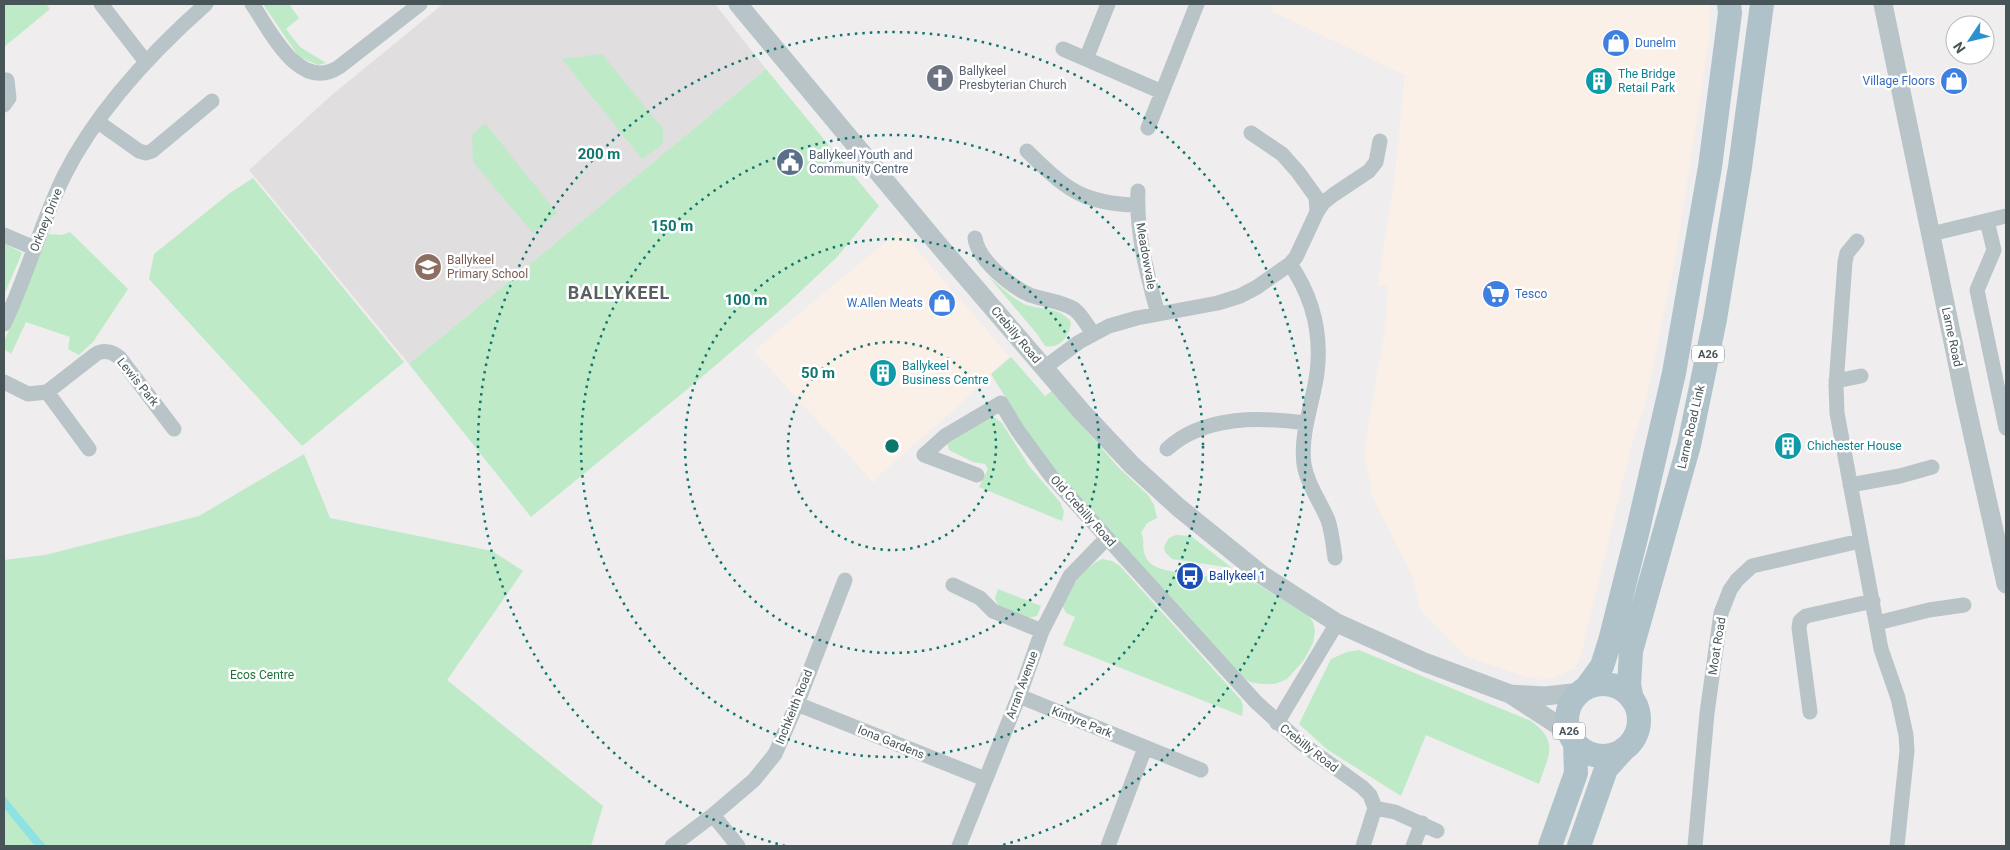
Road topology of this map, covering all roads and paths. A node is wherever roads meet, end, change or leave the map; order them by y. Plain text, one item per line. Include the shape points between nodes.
1 (102, 4) edge
2 (206, 4) edge
3 (252, 4) edge
4 (420, 4) edge
5 (738, 4) edge
6 (1108, 4) edge
7 (1729, 4) edge
8 (1762, 4) edge
9 (1885, 4) edge
10 (1192, 5) edge
11 (1063, 49) dead end
12 (1086, 59) junction
13 (146, 62) junction
14 (7, 80) dead end
15 (1162, 92) junction
16 (212, 101) dead end
17 (4, 105) edge
18 (98, 122) junction
19 (1148, 128) dead end
20 (1251, 133) dead end
21 (1380, 141) dead end
22 (1027, 151) dead end
23 (1317, 212) junction
24 (2006, 216) edge
25 (1987, 221) junction
26 (1931, 234) junction
27 (4, 235) edge
28 (975, 238) dead end
29 (1857, 241) dead end
30 (34, 248) junction
31 (1290, 264) junction
32 (1158, 314) junction
33 (4, 324) edge
34 (1093, 333) junction
35 (1044, 368) junction
36 (1861, 376) dead end
37 (1836, 381) junction
38 (4, 382) edge
39 (46, 392) junction
40 (1306, 423) junction
41 (2006, 428) edge
42 (174, 429) dead end
43 (89, 449) dead end
44 (1167, 449) dead end
45 (1932, 467) dead end
46 (977, 475) dead end
47 (1850, 485) junction
48 (1107, 538) junction
49 (1860, 541) junction
50 (1335, 558) dead end
51 (845, 580) dead end
52 (2006, 584) edge
53 (953, 585) dead end
54 (1873, 601) junction
55 (1964, 605) dead end
56 (1337, 623) junction
57 (1877, 623) junction
58 (1042, 631) junction
59 (1584, 690) junction
60 (1510, 694) junction
61 (1018, 696) junction
62 (1632, 699) junction
63 (797, 704) junction
64 (1810, 712) dead end
65 (1277, 722) junction
66 (1572, 738) junction
67 (1146, 748) junction
68 (1624, 749) junction
69 (1201, 770) dead end
70 (986, 779) junction
71 (1375, 808) junction
72 (713, 814) junction
73 (1422, 823) junction
74 (1437, 831) dead end
75 (672, 846) edge
76 (738, 846) edge
77 (959, 846) edge
78 (1108, 846) edge
79 (1363, 846) edge
80 (1413, 846) edge
81 (1550, 846) edge
82 (1579, 846) edge
83 (1695, 846) edge
84 (1897, 846) edge

1 - 13 street
2 - 13 street, Orkney Drive
3 - 4 street via 291,61 305,70 320,73 339,67
5 - 35 street, Crebilly Road
6 - 12 street
7 - 59 main road, A26 via 1710,167 1674,373 1610,641 1602,666
8 - 62 main road, Larne Road Link / A26 via 1715,319 1688,445 1631,651 1629,685
9 - 26 street, Larne Road
10 - 15 street
11 - 12 street
12 - 15 street
13 - 18 street, Orkney Drive
14 - 17 street via 9,98
15 - 19 street
16 - 18 street via 146,153
18 - 30 street, Orkney Drive via 64,175
20 - 23 street via 1282,154 1298,172 1316,198
21 - 23 street via 1376,162 1369,171 1333,194
22 - 32 street, Meadowvale via 1058,181 1081,196 1114,205 1138,198 1144,261
23 - 31 street via 1301,249
24 - 25 street
25 - 26 street
25 - 41 street via 1994,250 1977,290
26 - 52 street, Larne Road
27 - 30 street
28 - 34 street via 982,256 1008,281 1028,294 1074,309
29 - 37 street via 1845,262
30 - 33 street, Orkney Drive
31 - 32 street via 1240,296
31 - 40 street via 1307,291 1317,336 1317,373
32 - 34 street via 1123,321
34 - 35 street
35 - 56 street, Crebilly Road via 1132,465 1178,507 1262,575
36 - 37 street
37 - 47 street via 1837,413
38 - 39 street via 28,394
39 - 42 street, Lewis Park via 96,354 110,352 120,358
39 - 43 street
40 - 44 street via 1231,421 1186,434
40 - 50 street via 1305,472 1328,520
45 - 47 street
46 - 48 street, Old Crebilly Road via 924,455 945,436 1001,403 1041,463
47 - 49 street
48 - 58 street, Arran Avenue via 1070,576
48 - 65 street, Old Crebilly Road
49 - 54 street
49 - 83 street, Moat Road via 1752,566 1730,590 1722,613 1707,713
51 - 63 street, Inchkeith Road
53 - 58 street via 980,598 993,611
54 - 57 street
54 - 64 street via 1806,616 1800,622
55 - 57 street
56 - 60 street, Crebilly Road via 1415,659
56 - 65 street, Crebilly Road
57 - 84 street via 1881,649 1906,735
58 - 61 street, Arran Avenue
59 - 60 street, Crebilly Road via 1545,696
59 - 62 main road via 1602,684 1614,685
59 - 66 main road, A26 via 1570,706 1568,714
60 - 66 street, Crebilly Road
61 - 67 street, Kintyre Park
61 - 70 street, Arran Avenue
62 - 68 main road, A26 via 1637,709 1638,726 1632,741
63 - 70 street, Iona Gardens
63 - 72 street, Inchkeith Road via 767,766
65 - 71 street, Crebilly Road via 1370,794
66 - 68 main road, A26 via 1593,754 1603,756
66 - 81 main road, A26 via 1576,773
67 - 69 street, Kintyre Park
67 - 78 street
68 - 82 main road, A26 via 1606,769
70 - 77 street, Arran Avenue
71 - 73 street
71 - 79 street
72 - 75 street, Inchkeith Road
72 - 76 street
73 - 74 street
73 - 80 street

